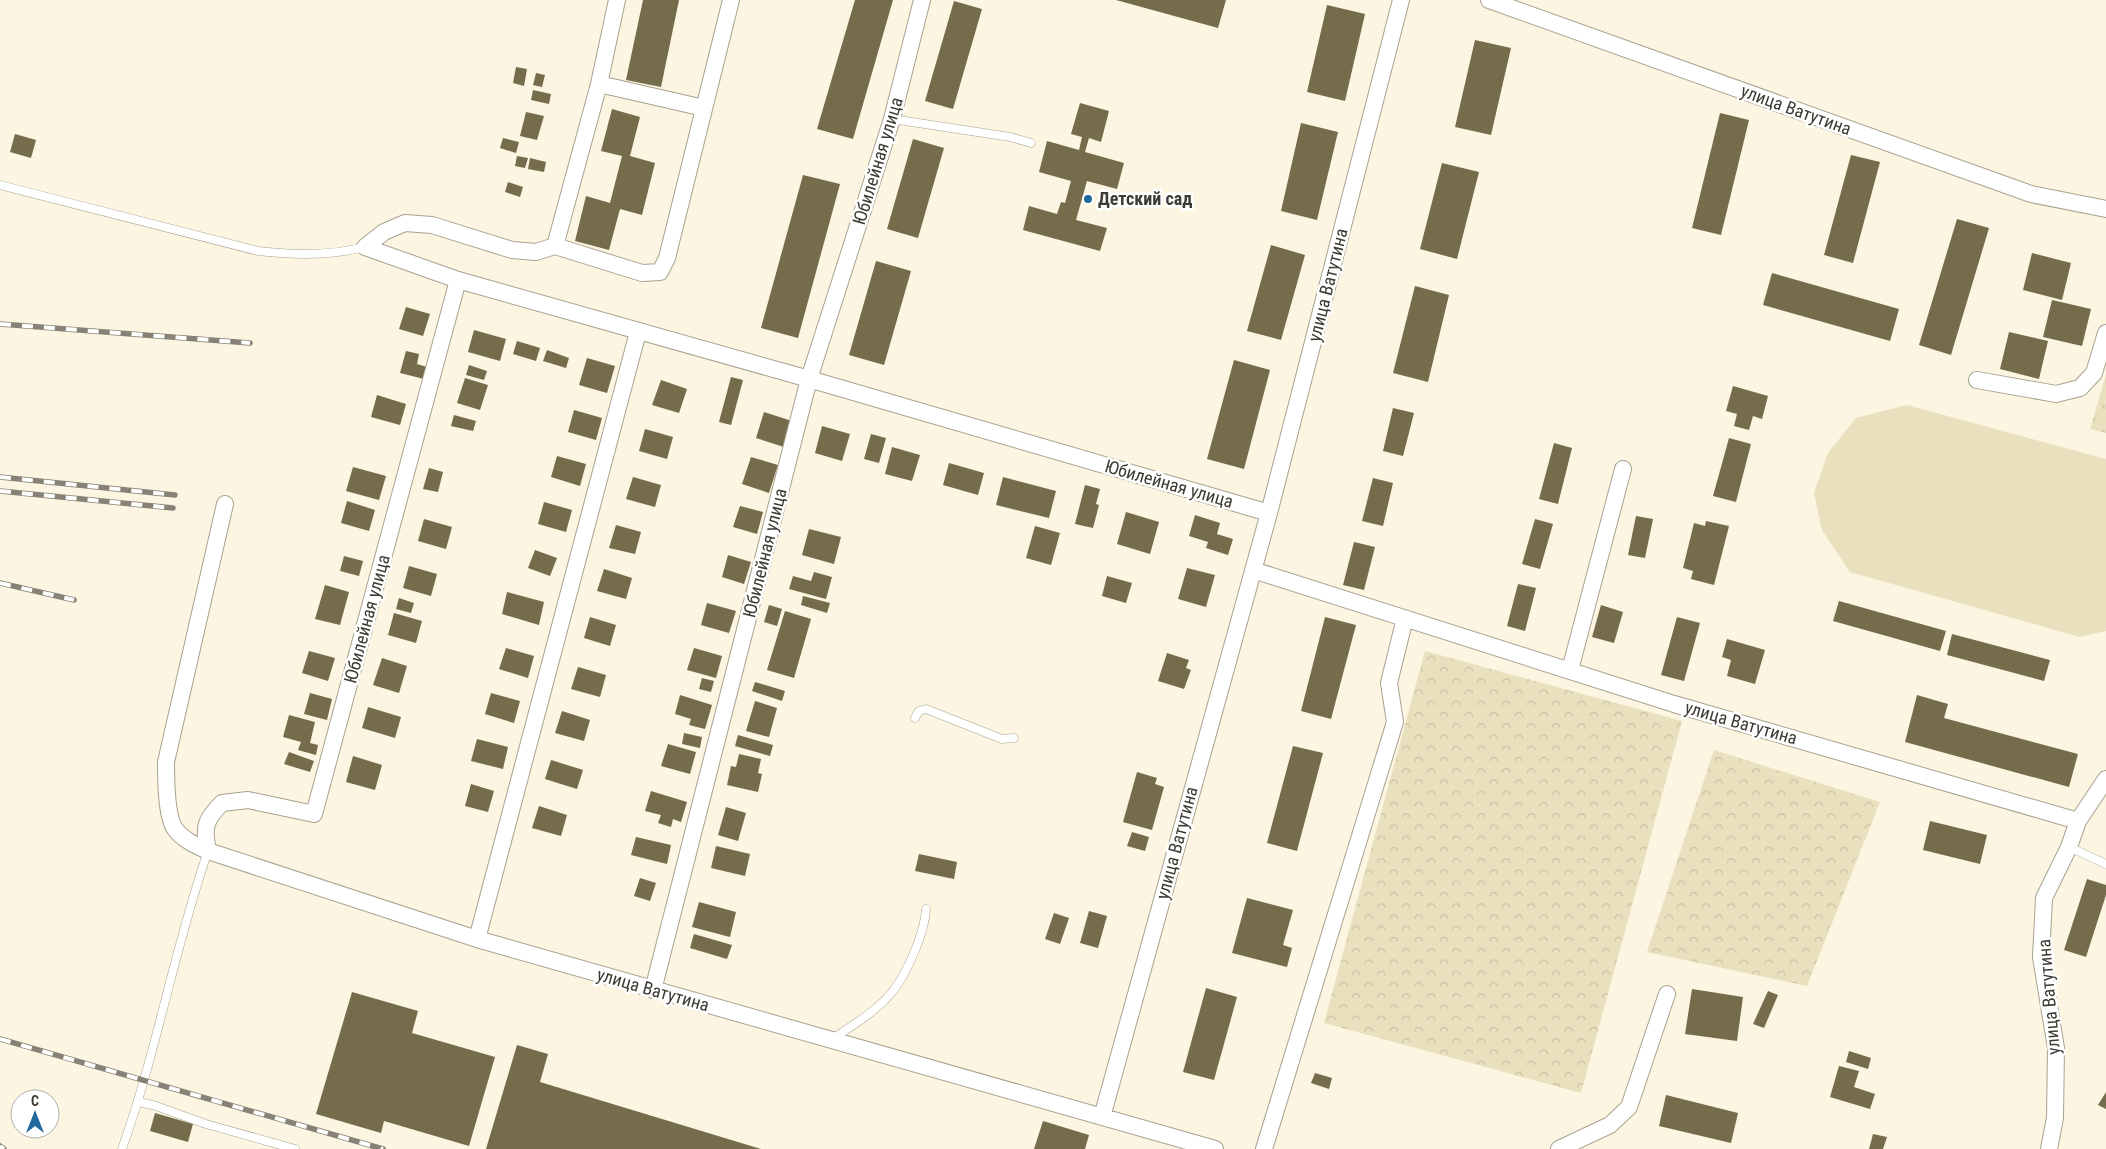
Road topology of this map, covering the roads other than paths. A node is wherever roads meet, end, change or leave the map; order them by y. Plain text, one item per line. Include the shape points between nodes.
1 (617, 0) edge
2 (731, 0) edge
3 (922, 0) edge
4 (1401, 0) edge
5 (1490, 0) edge
6 (599, 84) junction
7 (704, 108) junction
8 (892, 118) junction
9 (1031, 143) dead end
10 (0, 186) edge
11 (2106, 209) edge
12 (555, 246) junction
13 (366, 247) junction
14 (458, 280) junction
15 (638, 332) junction
16 (2106, 333) edge
17 (809, 378) junction
18 (1977, 380) dead end
19 (1623, 469) dead end
20 (225, 504) dead end
21 (1269, 513) junction
22 (1253, 570) junction
23 (1405, 618) junction
24 (1570, 670) junction
25 (915, 718) dead end
26 (1014, 738) dead end
27 (2106, 779) edge
28 (2078, 822) junction
29 (2069, 847) junction
30 (208, 851) junction
31 (2106, 864) edge
32 (926, 909) dead end
33 (477, 939) junction
34 (653, 990) junction
35 (1667, 994) dead end
36 (830, 1040) junction
37 (138, 1102) junction
38 (1102, 1117) junction
39 (122, 1149) edge
40 (295, 1149) edge
41 (1215, 1149) edge
42 (1264, 1149) edge
43 (1559, 1149) edge
44 (2049, 1149) edge

1 - 6 street
2 - 7 street
3 - 8 street, Юбилейная улица
4 - 21 street, улица Ватутина
5 - 11 street, улица Ватутина via 2031,194
6 - 7 street
6 - 12 street
7 - 12 street via 668,258 660,272 642,273
8 - 9 lane
8 - 17 street, Юбилейная улица
10 - 13 lane via 258,251 340,254
12 - 13 street via 536,252 512,250 432,224 405,223 384,232
13 - 14 street, Юбилейная улица
14 - 15 street, Юбилейная улица
14 - 30 street, Юбилейная улица via 314,814 248,800 222,803 208,817 205,834
15 - 17 street, Юбилейная улица
15 - 33 street
16 - 18 street via 2094,373 2080,388 2056,394
17 - 21 street, Юбилейная улица
17 - 34 street, Юбилейная улица
19 - 24 street
20 - 30 street, улица Ватутина via 166,762 166,796 174,828 190,842
21 - 22 street, улица Ватутина
22 - 23 street, улица Ватутина
22 - 38 street, улица Ватутина
23 - 24 street, улица Ватутина
23 - 42 street via 1389,683 1396,722
24 - 28 street, улица Ватутина via 1674,704
25 - 26 lane via 919,711 926,709 1002,739
27 - 28 street, улица Ватутина
28 - 29 street, улица Ватутина
29 - 31 lane
29 - 44 street, улица Ватутина via 2044,898 2042,957 2056,1048 2055,1118
30 - 33 street, улица Ватутина
30 - 37 lane via 195,888
32 - 36 lane via 925,922 912,957 893,991 864,1018
33 - 34 street, улица Ватутина
34 - 36 street, улица Ватутина
35 - 43 street via 1629,1107 1610,1125
36 - 38 street, улица Ватутина
37 - 39 lane
37 - 40 lane
38 - 41 street, улица Ватутина

